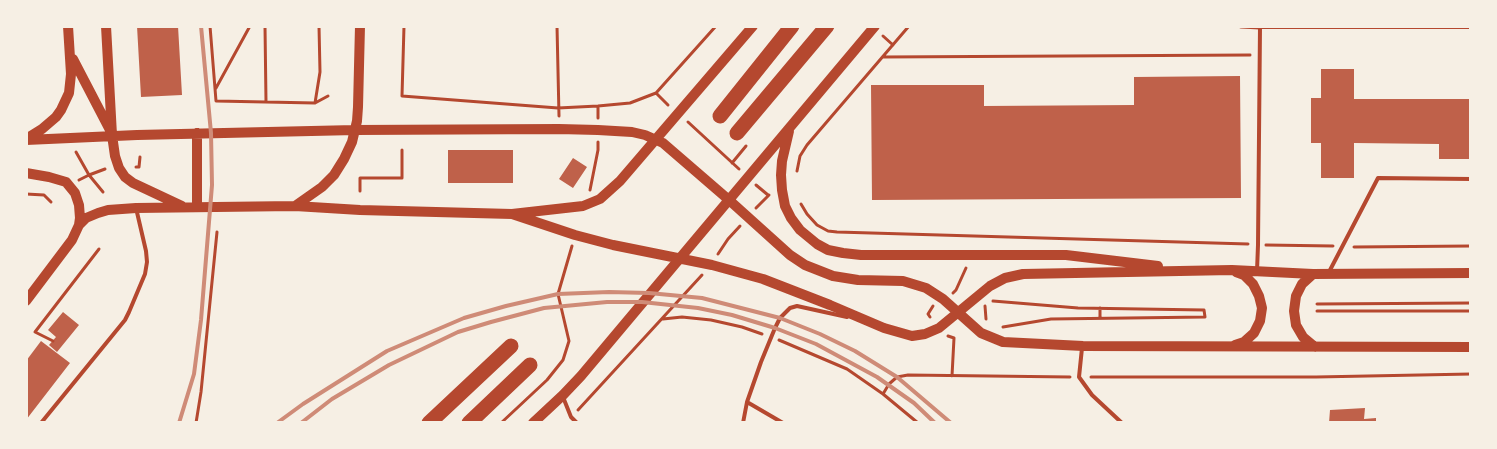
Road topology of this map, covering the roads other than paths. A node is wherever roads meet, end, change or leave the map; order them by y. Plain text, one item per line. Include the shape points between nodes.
1 (68, 26) edge
2 (106, 26) edge
3 (360, 26) edge
4 (753, 26) edge
5 (792, 26) edge
6 (827, 26) edge
7 (875, 26) edge
8 (1241, 26) edge
9 (1260, 27) edge
10 (1471, 27) edge
11 (70, 54) junction
12 (720, 116) dead end
13 (791, 127) junction
14 (355, 130) junction
15 (197, 133) junction
16 (737, 133) dead end
17 (112, 136) junction
18 (26, 140) edge
19 (657, 140) junction
20 (26, 173) edge
21 (1471, 180) edge
22 (729, 200) junction
23 (295, 206) junction
24 (185, 207) junction
25 (197, 207) junction
26 (136, 208) junction
27 (512, 214) junction
28 (79, 226) junction
29 (680, 258) junction
30 (1232, 270) junction
31 (1192, 271) junction
32 (1256, 272) junction
33 (1471, 273) edge
34 (1313, 274) junction
35 (1328, 274) junction
36 (26, 301) edge
37 (958, 312) junction
38 (869, 322) junction
39 (511, 346) dead end
40 (1083, 346) junction
41 (1314, 346) junction
42 (1232, 347) junction
43 (1471, 347) edge
44 (530, 365) dead end
45 (563, 396) junction
46 (747, 402) junction
47 (41, 423) edge
48 (429, 423) edge
49 (469, 423) edge
50 (532, 423) edge
51 (577, 423) edge
52 (744, 423) edge
53 (783, 423) edge
54 (1068, 423) edge
55 (1077, 423) edge
56 (1122, 423) edge

1 - 11 main road
2 - 17 main road
3 - 14 main road via 359,101
4 - 19 main road
5 - 12 highway
6 - 16 highway
7 - 13 main road
8 - 9 street
9 - 10 lane
9 - 32 lane
11 - 17 main road
11 - 18 main road via 71,84 66,102 50,122
13 - 22 main road
13 - 31 main road via 782,161 781,182 788,212 800,230 817,244 835,252 861,255 1066,255
14 - 15 main road
14 - 19 main road via 624,131
14 - 23 main road via 348,152 334,174
15 - 17 main road
15 - 25 main road
17 - 18 main road
17 - 24 main road via 117,163 125,177
19 - 22 main road
19 - 27 main road via 614,187 594,202
20 - 28 main road via 66,182 79,205
21 - 35 lane via 1378,178
22 - 29 main road
22 - 37 main road via 790,255 824,274 917,284 934,292
23 - 25 main road
23 - 27 main road
24 - 25 main road
24 - 26 main road
26 - 28 main road via 98,213 86,218
26 - 47 lane via 147,256 145,274 133,304 125,320
27 - 29 main road via 575,235
28 - 36 main road
29 - 38 main road via 777,283
29 - 45 main road
30 - 31 main road
30 - 32 main road
30 - 42 main road via 1253,284 1262,308 1254,333
31 - 37 main road via 1017,275 990,286
32 - 34 main road
33 - 35 main road
34 - 35 main road
34 - 41 main road via 1302,284 1294,311 1296,325
37 - 38 main road via 939,328 918,336 905,335
37 - 40 main road via 981,332 1003,342
38 - 46 lane via 797,306 790,308 780,318 771,337
39 - 48 highway
40 - 42 main road
40 - 56 lane via 1079,377 1092,395
41 - 42 main road
41 - 43 main road
44 - 49 highway
45 - 50 main road
45 - 51 lane via 571,417
46 - 52 lane
46 - 53 lane
54 - 55 lane

